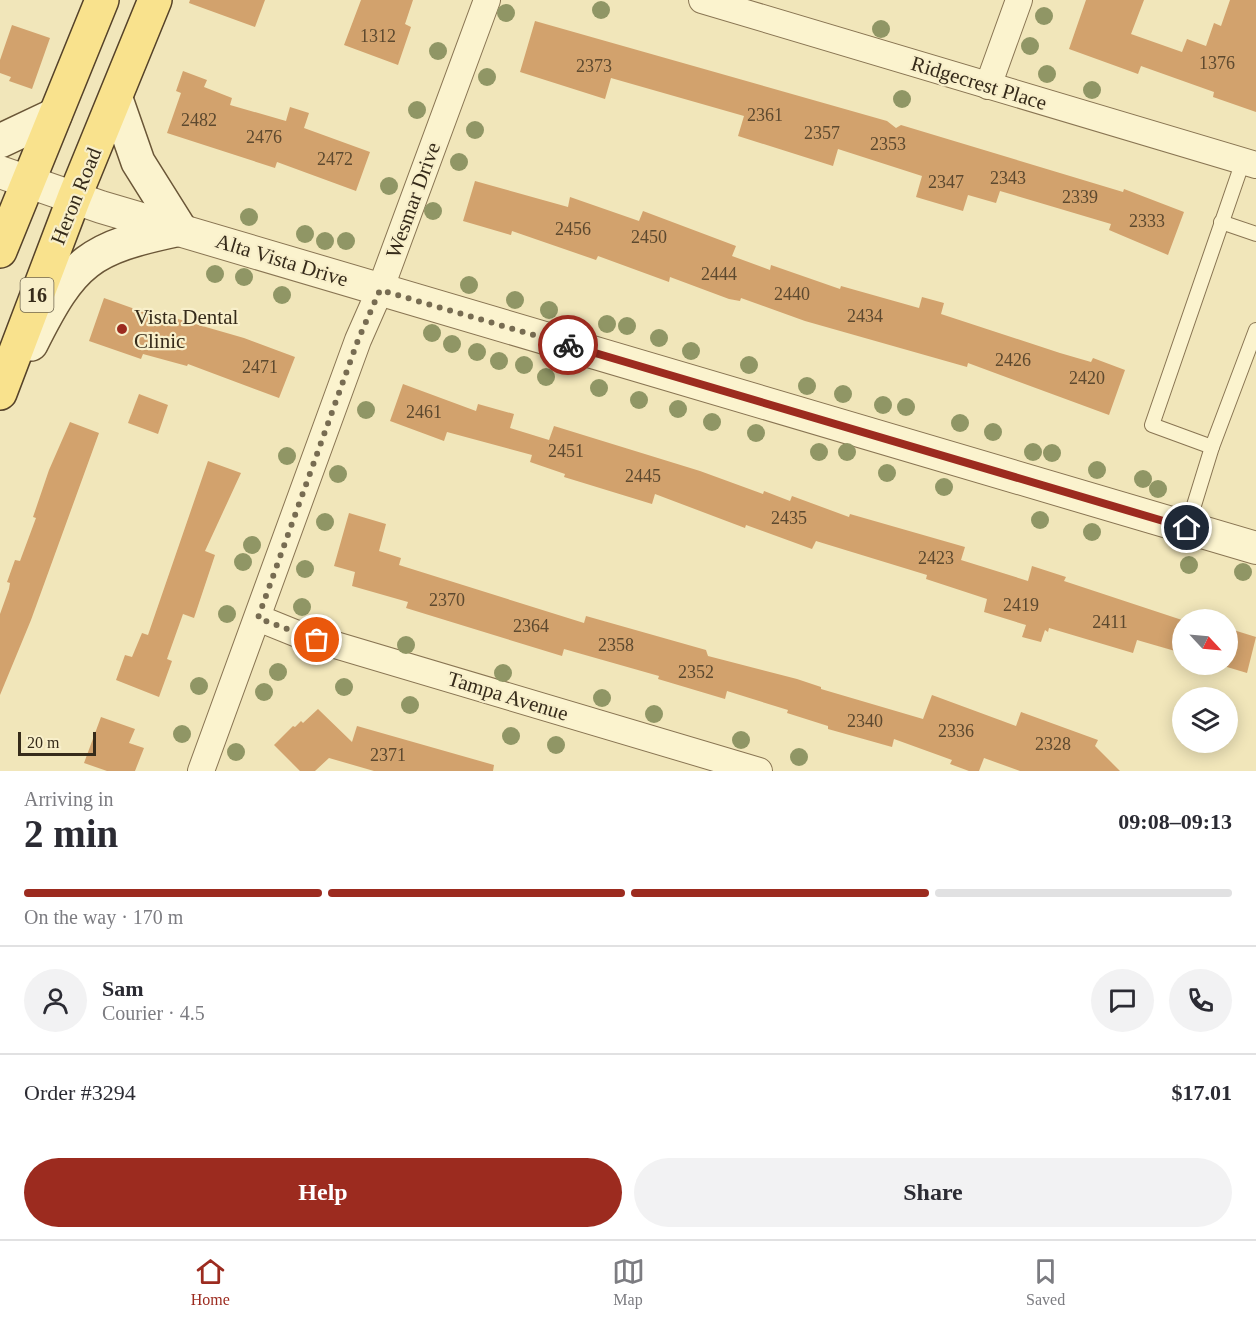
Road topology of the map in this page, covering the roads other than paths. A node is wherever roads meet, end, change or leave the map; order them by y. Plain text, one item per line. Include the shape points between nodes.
1 (102, 0) edge
2 (155, 0) edge
3 (487, 0) edge
4 (702, 0) edge
5 (1019, 0) edge
6 (988, 86) junction
7 (116, 99) junction
8 (55, 115) junction
9 (0, 141) edge
10 (1250, 163) edge
11 (15, 177) edge
12 (74, 198) junction
13 (1221, 222) junction
14 (180, 229) junction
15 (1256, 234) edge
16 (0, 252) edge
17 (380, 290) junction
18 (1256, 330) edge
19 (0, 393) edge
20 (0, 408) edge
21 (1212, 447) junction
22 (1187, 528) junction
23 (1256, 548) edge
24 (258, 618) junction
25 (201, 771) edge
26 (759, 771) edge

1 - 8 main road
2 - 7 main road, Heron Road / 16
3 - 17 street, Wesmar Drive
4 - 6 street, Ridgecrest Place
5 - 6 street
6 - 10 street, Ridgecrest Place
7 - 12 main road, Heron Road / 16
7 - 14 main road via 138,162
8 - 9 main road
8 - 11 main road
10 - 13 lane
11 - 12 street, Alta Vista Drive
11 - 16 main road
12 - 14 street, Alta Vista Drive
12 - 19 main road, Heron Road / 16
13 - 15 lane
13 - 21 lane via 1152,425
14 - 17 street, Alta Vista Drive
14 - 20 main road via 129,240 95,254 71,276 51,304
17 - 22 street, Alta Vista Drive
17 - 24 street, Wesmar Drive via 358,340
18 - 21 lane
21 - 22 lane
22 - 23 street, Alta Vista Drive
24 - 25 street, Wesmar Drive
24 - 26 street, Tampa Avenue via 306,637

